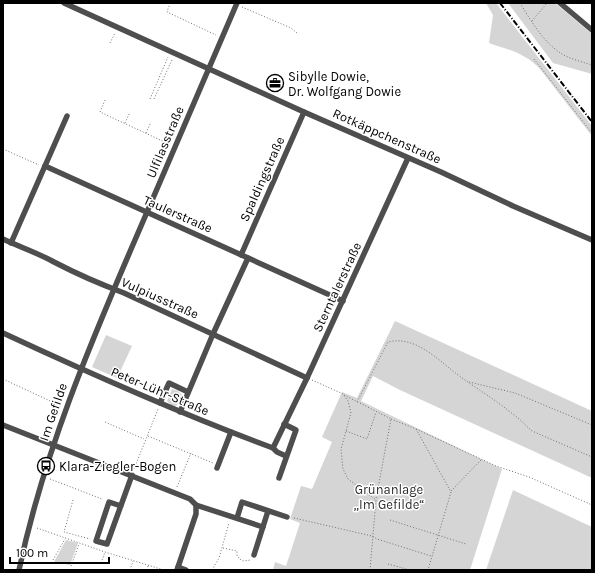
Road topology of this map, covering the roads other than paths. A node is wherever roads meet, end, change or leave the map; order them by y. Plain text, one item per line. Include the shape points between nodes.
1 (64, 3) edge
2 (560, 3) edge
3 (236, 4) edge
4 (592, 30) edge
5 (208, 68) junction
6 (304, 112) junction
7 (67, 116) dead end
8 (408, 158) junction
9 (45, 166) junction
10 (147, 213) junction
11 (3, 239) edge
12 (592, 240) edge
13 (11, 243) junction
14 (241, 255) junction
15 (248, 258) junction
16 (114, 290) junction
17 (343, 301) junction
18 (3, 333) edge
19 (213, 334) junction
20 (80, 369) junction
21 (307, 378) junction
22 (188, 392) junction
23 (160, 403) junction
24 (180, 412) junction
25 (284, 424) junction
26 (3, 425) edge
27 (230, 432) junction
28 (53, 445) junction
29 (273, 448) junction
30 (286, 456) junction
31 (218, 467) road end
32 (132, 475) junction
33 (278, 478) dead end
34 (196, 505) junction
35 (121, 506) junction
36 (268, 511) junction
37 (234, 517) junction
38 (287, 517) road end
39 (263, 527) junction
40 (254, 555) road end
41 (178, 569) edge
42 (20, 570) edge
43 (186, 570) edge

1 - 5 street, Rotkäppchenstraße
2 - 4 street
3 - 5 street, Ulfilasstraße
5 - 6 street, Rotkäppchenstraße
5 - 10 street, Ulfilasstraße
6 - 8 street, Rotkäppchenstraße
6 - 14 street, Spaldingstraße
7 - 9 street
8 - 12 street, Rotkäppchenstraße
8 - 17 street, Sterntalerstraße
9 - 10 street, Taulerstraße
9 - 13 street
10 - 14 street, Taulerstraße
10 - 16 street, Ulfilasstraße
11 - 13 street, Vulpiusstraße
13 - 16 street, Vulpiusstraße
14 - 15 street, Taulerstraße
15 - 17 street, Taulerstraße
15 - 19 street
16 - 19 street, Vulpiusstraße
16 - 20 street, Im Gefilde
17 - 21 street, Sterntalerstraße
18 - 20 street, Peter-Lühr-Straße
19 - 21 street, Vulpiusstraße
19 - 22 street
20 - 23 street, Peter-Lühr-Straße
20 - 28 street, Im Gefilde
21 - 25 street, Sterntalerstraße
22 - 23 street via 169,383
22 - 24 street
23 - 24 street, Peter-Lühr-Straße
24 - 27 street, Peter-Lühr-Straße
25 - 29 street, Sterntalerstraße
25 - 30 street via 296,430
26 - 28 street
27 - 29 street, Peter-Lühr-Straße
27 - 31 street
28 - 32 street
28 - 42 street, Im Gefilde via 29,524
29 - 30 street
30 - 33 street
32 - 34 street via 190,499
32 - 35 street
34 - 37 street
34 - 41 street via 196,514
35 - 35 street via 108,502 96,541 107,544
36 - 37 street via 242,502
36 - 38 street
36 - 39 street
37 - 39 street
39 - 40 street
41 - 43 street

